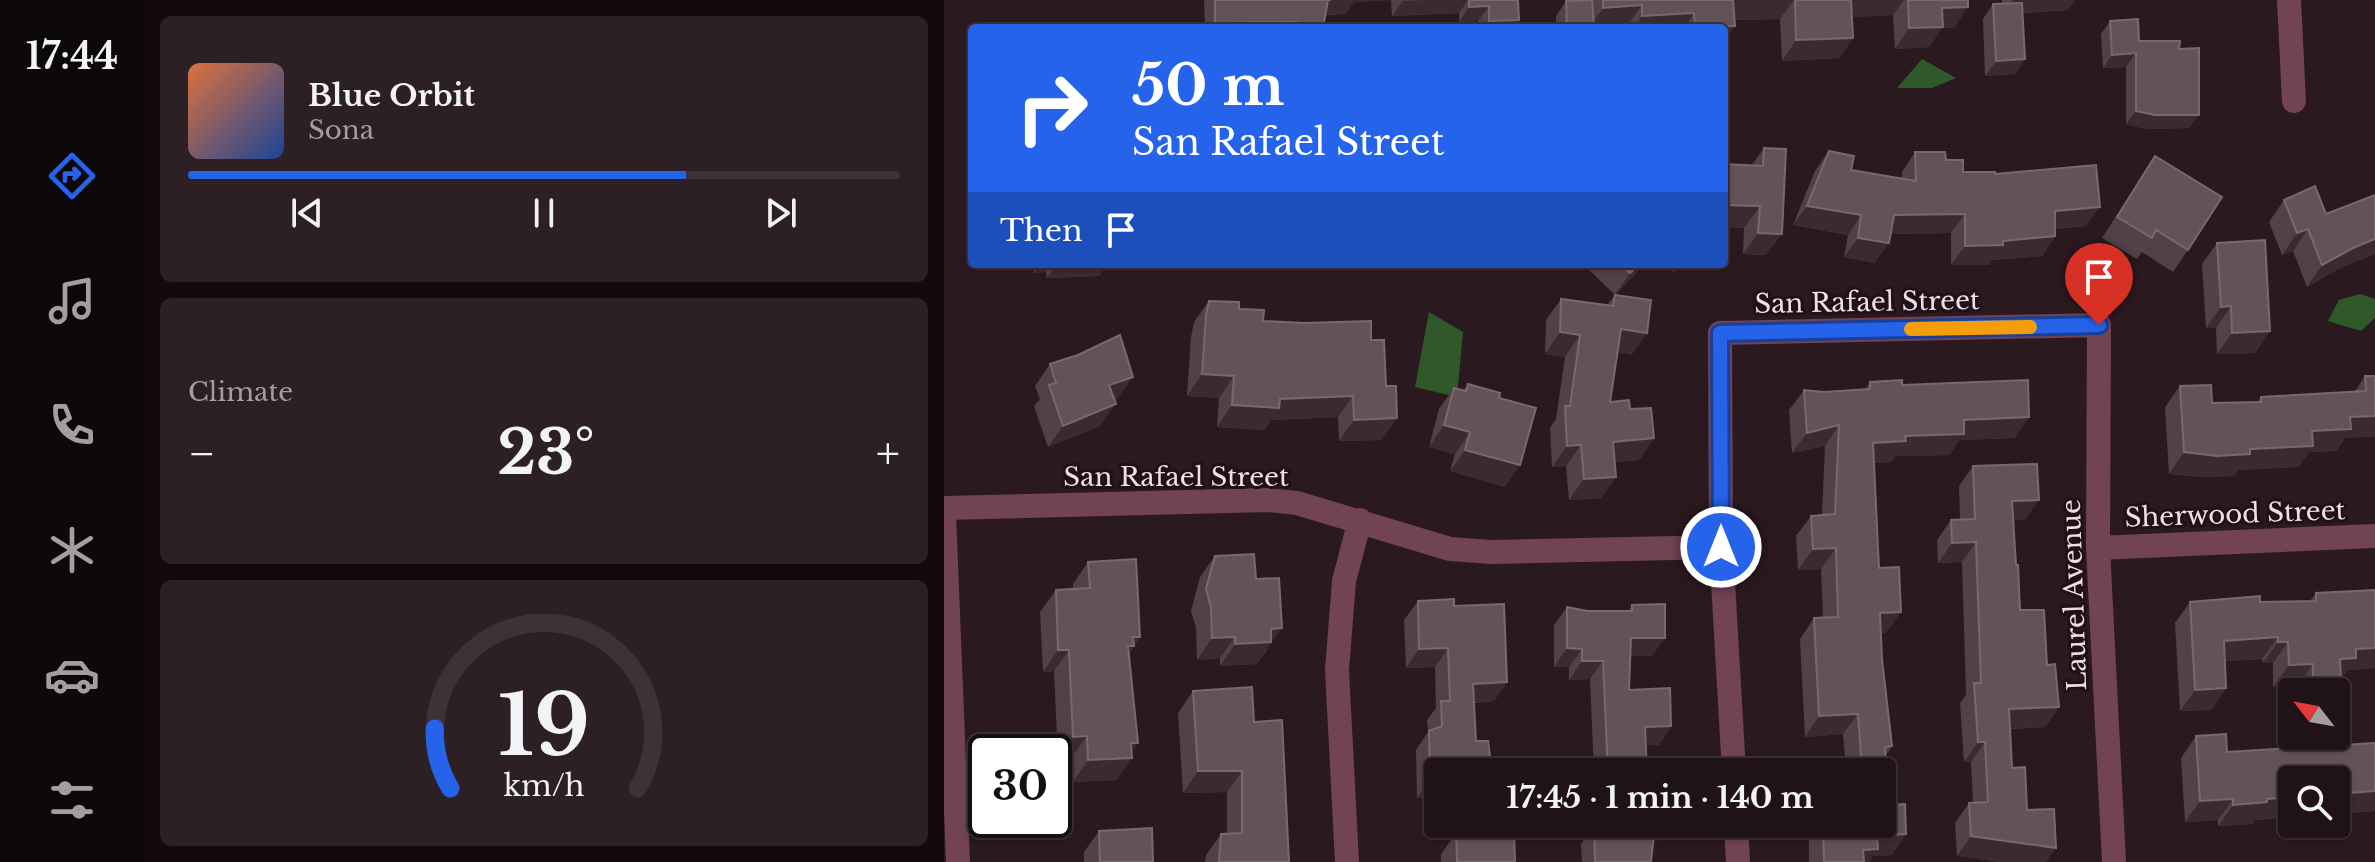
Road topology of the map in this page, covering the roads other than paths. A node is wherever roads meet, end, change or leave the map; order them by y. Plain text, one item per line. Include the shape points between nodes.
1 (2289, 0) edge
2 (2294, 101) dead end
3 (2099, 325) joint
4 (944, 511) edge
5 (1360, 520) junction
6 (2375, 536) edge
7 (1721, 547) junction
8 (2098, 548) junction
9 (1733, 758) edge
10 (1737, 838) edge
11 (958, 862) edge
12 (1347, 862) edge
13 (1738, 862) edge
14 (2114, 862) edge

1 - 2 street
3 - 7 street, San Rafael Street via 1720,333
3 - 8 street, Laurel Avenue
4 - 5 street, San Rafael Street via 1268,500
4 - 11 street
5 - 7 street, San Rafael Street via 1450,549
5 - 12 street via 1344,581 1337,670
6 - 8 street, Sherwood Street
7 - 9 street
8 - 14 street, Laurel Avenue
10 - 13 street

